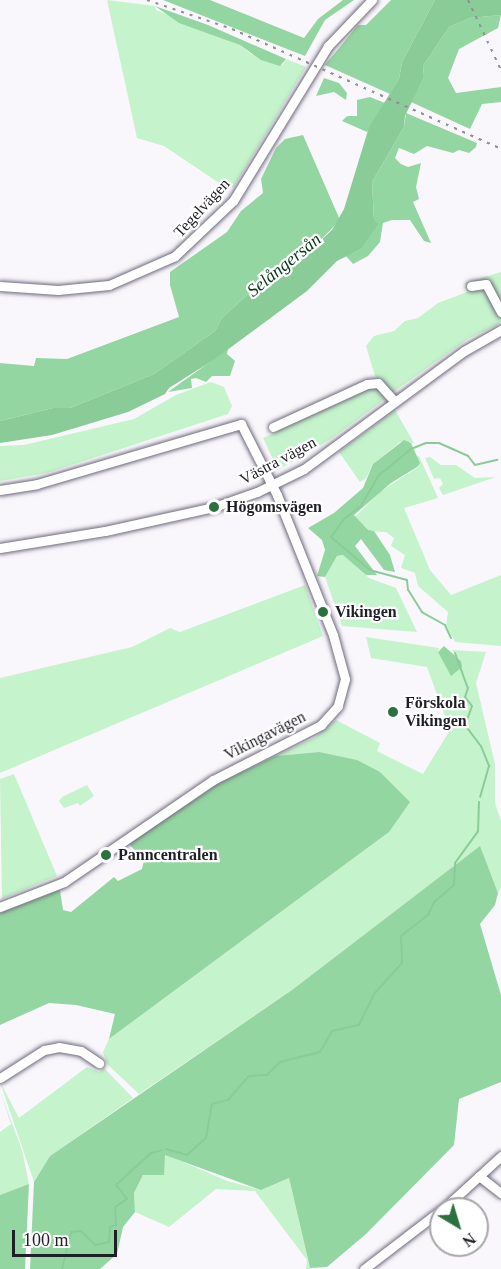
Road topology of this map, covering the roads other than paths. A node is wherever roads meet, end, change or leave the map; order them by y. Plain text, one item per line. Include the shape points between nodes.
1 (372, 0) edge
2 (0, 286) edge
3 (471, 286) dead end
4 (501, 312) edge
5 (501, 330) edge
6 (395, 402) junction
7 (273, 427) dead end
8 (273, 485) junction
9 (0, 490) edge
10 (0, 548) edge
11 (0, 907) edge
12 (99, 1063) dead end
13 (0, 1078) edge
14 (501, 1156) edge
15 (479, 1176) junction
16 (501, 1193) edge
17 (456, 1197) edge
18 (429, 1220) edge
19 (364, 1269) edge

1 - 2 street, Tegelvägen via 328,46 233,201 175,256 109,285 58,290
3 - 4 street via 486,284
5 - 6 street, Västra vägen via 464,351
6 - 7 street via 378,383 367,384
6 - 8 street, Västra vägen via 311,464
8 - 9 street via 246,430 237,423 71,475
8 - 10 street, Västra vägen via 192,512
8 - 11 street, Vikingavägen via 344,664 343,693 338,706 321,725 213,780 64,882
12 - 13 street via 81,1051 59,1047 44,1050
14 - 15 street
15 - 16 street
15 - 17 street
18 - 19 street

